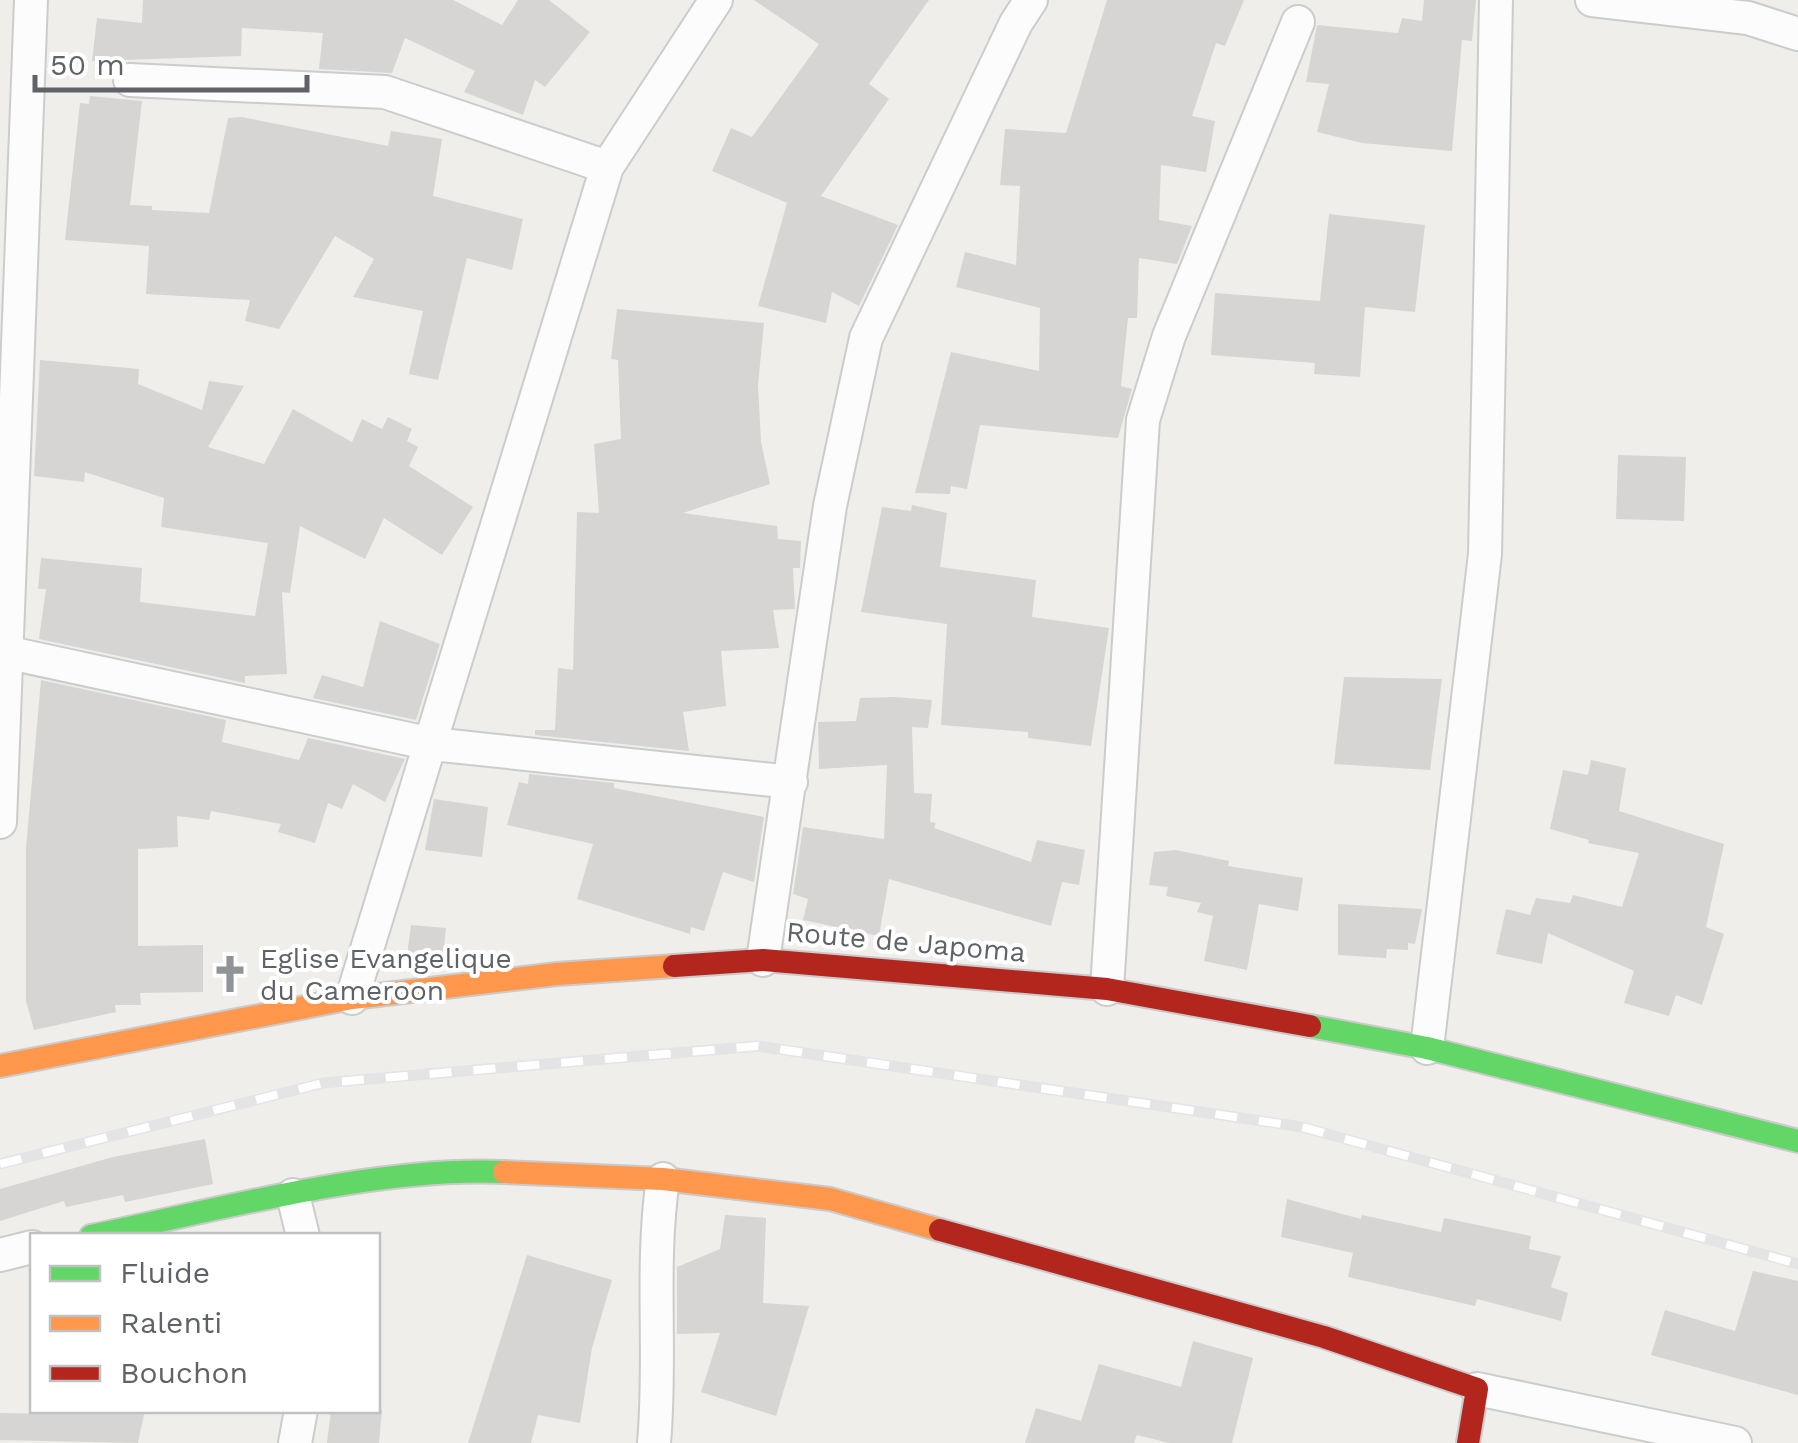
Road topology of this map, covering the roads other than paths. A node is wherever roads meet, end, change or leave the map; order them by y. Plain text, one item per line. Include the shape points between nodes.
1 (31, 0) edge
2 (716, 0) edge
3 (1031, 0) edge
4 (1496, 0) edge
5 (1592, 0) edge
6 (1298, 22) dead end
7 (1798, 34) edge
8 (130, 80) dead end
9 (607, 167) junction
10 (3, 652) edge
11 (432, 744) junction
12 (790, 782) junction
13 (0, 822) edge
14 (762, 960) junction
15 (1107, 989) junction
16 (352, 998) junction
17 (1427, 1048) junction
18 (0, 1066) edge
19 (1798, 1141) edge
20 (663, 1179) junction
21 (293, 1196) junction
22 (106, 1233) edge
23 (302, 1233) edge
24 (30, 1248) edge
25 (0, 1255) edge
26 (1477, 1389) junction
27 (300, 1413) edge
28 (295, 1443) edge
29 (654, 1443) edge
30 (1468, 1443) edge
31 (1735, 1443) edge

1 - 10 street
2 - 9 street
3 - 12 street via 866,338 830,506
4 - 17 street via 1485,554
5 - 7 street via 1748,18
6 - 15 street via 1169,336 1143,420
8 - 9 street via 384,92
9 - 11 street
10 - 11 street
10 - 13 street
11 - 12 street
11 - 16 street
12 - 14 street
14 - 15 main road, Route de Japoma
14 - 16 main road, Route de Japoma
15 - 17 main road, Route de Japoma
16 - 18 main road, Route de Japoma
17 - 19 main road, Route de Japoma
20 - 21 main road via 459,1170
20 - 26 main road via 830,1199 1324,1337
20 - 29 street via 654,1240 660,1358
21 - 22 main road
21 - 23 street
24 - 25 street
26 - 30 main road
26 - 31 street
27 - 28 street

